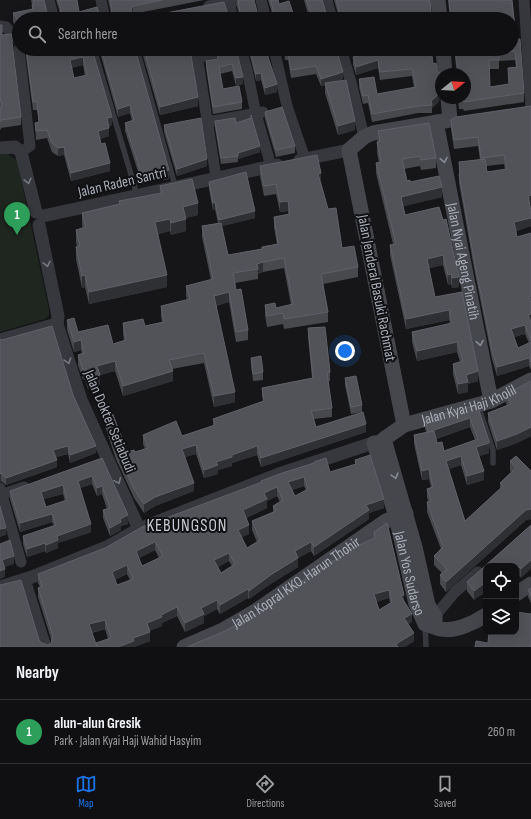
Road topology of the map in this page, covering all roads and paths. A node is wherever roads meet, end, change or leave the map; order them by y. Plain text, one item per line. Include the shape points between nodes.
1 (49, 0) edge
2 (101, 0) edge
3 (261, 0) edge
4 (327, 0) edge
5 (438, 0) edge
6 (524, 0) edge
7 (233, 1) edge
8 (202, 8) edge
9 (52, 12) edge
10 (104, 12) edge
11 (233, 12) edge
12 (264, 12) edge
13 (330, 12) edge
14 (439, 12) edge
15 (0, 26) edge
16 (12, 35) edge
17 (20, 56) edge
18 (96, 56) edge
19 (139, 56) edge
20 (196, 56) edge
21 (243, 56) edge
22 (275, 56) edge
23 (343, 56) edge
24 (444, 56) edge
25 (445, 68) edge
26 (448, 104) edge
27 (279, 108) junction
28 (528, 108) edge
29 (256, 114) junction
30 (448, 120) junction
31 (207, 122) junction
32 (364, 138) junction
33 (0, 148) edge
34 (350, 150) junction
35 (21, 152) junction
36 (305, 159) junction
37 (271, 166) junction
38 (216, 177) junction
39 (175, 186) junction
40 (137, 195) junction
41 (40, 218) junction
42 (57, 324) junction
43 (0, 340) edge
44 (531, 380) edge
45 (484, 403) junction
46 (404, 425) junction
47 (379, 441) junction
48 (493, 463) dead end
49 (32, 484) edge
50 (1, 492) edge
51 (401, 515) junction
52 (139, 529) junction
53 (21, 562) dead end
54 (483, 567) edge
55 (25, 579) junction
56 (531, 584) edge
57 (0, 587) edge
58 (519, 592) edge
59 (483, 617) edge
60 (431, 622) junction
61 (46, 647) edge
62 (184, 647) edge
63 (426, 647) edge

1 - 9 street
2 - 10 street
3 - 12 street
4 - 13 street
5 - 14 main road
6 - 28 street
7 - 8 street
7 - 11 street
15 - 16 street via 6,27
17 - 35 street via 30,146
18 - 40 lane
19 - 39 lane
20 - 31 street
21 - 29 street
22 - 27 street
23 - 32 street
24 - 25 main road
26 - 30 main road, Jalan Nyai Ageng Pinatih
27 - 29 street
27 - 36 street
29 - 31 street
29 - 37 street
30 - 32 main road via 373,133
30 -> 45 main road, Jalan Nyai Ageng Pinatih
31 - 38 street
32 - 34 main road
33 - 35 street via 15,147
34 - 36 street, Jalan Raden Santri
34 - 46 main road, Jalan Jenderal Basuki Rachmat
35 -> 41 street, Jalan Dokter Setiabudi
36 - 37 street, Jalan Raden Santri
37 - 38 street, Jalan Raden Santri
38 - 39 street, Jalan Raden Santri
39 - 40 street, Jalan Raden Santri
40 - 41 street, Jalan Raden Santri
41 -> 42 street, Jalan Dokter Setiabudi via 58,316
42 - 43 street
42 -> 52 street, Jalan Dokter Setiabudi via 103,459
44 - 45 main road, Jalan Kyai Haji Kholil
45 - 46 main road, Jalan Kyai Haji Kholil
45 - 48 lane
46 - 47 main road, Jalan Kyai Haji Kholil
47 - 51 main road, Jalan Yos Sudarso
47 - 52 street via 279,474
49 - 50 street
50 - 53 street
51 - 60 main road, Jalan Yos Sudarso
51 - 62 main road, Jalan Kopral KKO. Harun Thohir via 386,521 247,616
52 - 55 street via 109,546
54 - 60 street via 455,592
55 - 57 street
55 - 61 street
56 - 58 main road
59 - 60 main road via 453,629 440,629
60 - 63 lane

